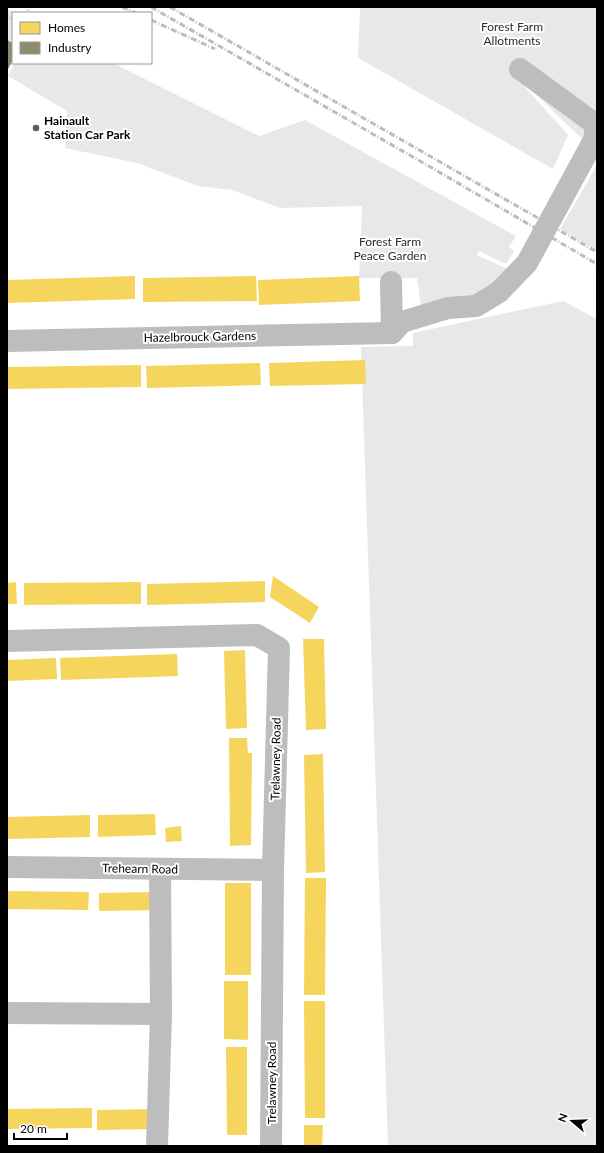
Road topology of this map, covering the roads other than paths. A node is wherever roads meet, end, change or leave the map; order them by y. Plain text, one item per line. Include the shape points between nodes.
1 (520, 70) dead end
2 (391, 282) dead end
3 (392, 333) junction
4 (7, 341) edge
5 (7, 641) edge
6 (7, 867) edge
7 (160, 869) junction
8 (273, 870) junction
9 (7, 1013) edge
10 (161, 1014) junction
11 (157, 1146) edge
12 (271, 1146) edge

1 - 3 street via 595,124 595,138 527,263 499,292 476,306 448,308 402,322
2 - 3 street
3 - 4 street, Hazelbrouck Gardens
5 - 8 street, Trelawney Road via 257,635 279,648
6 - 7 street, Trehearn Road
7 - 8 street, Trehearn Road
7 - 10 street
8 - 12 street, Trelawney Road
9 - 10 street
10 - 11 street

